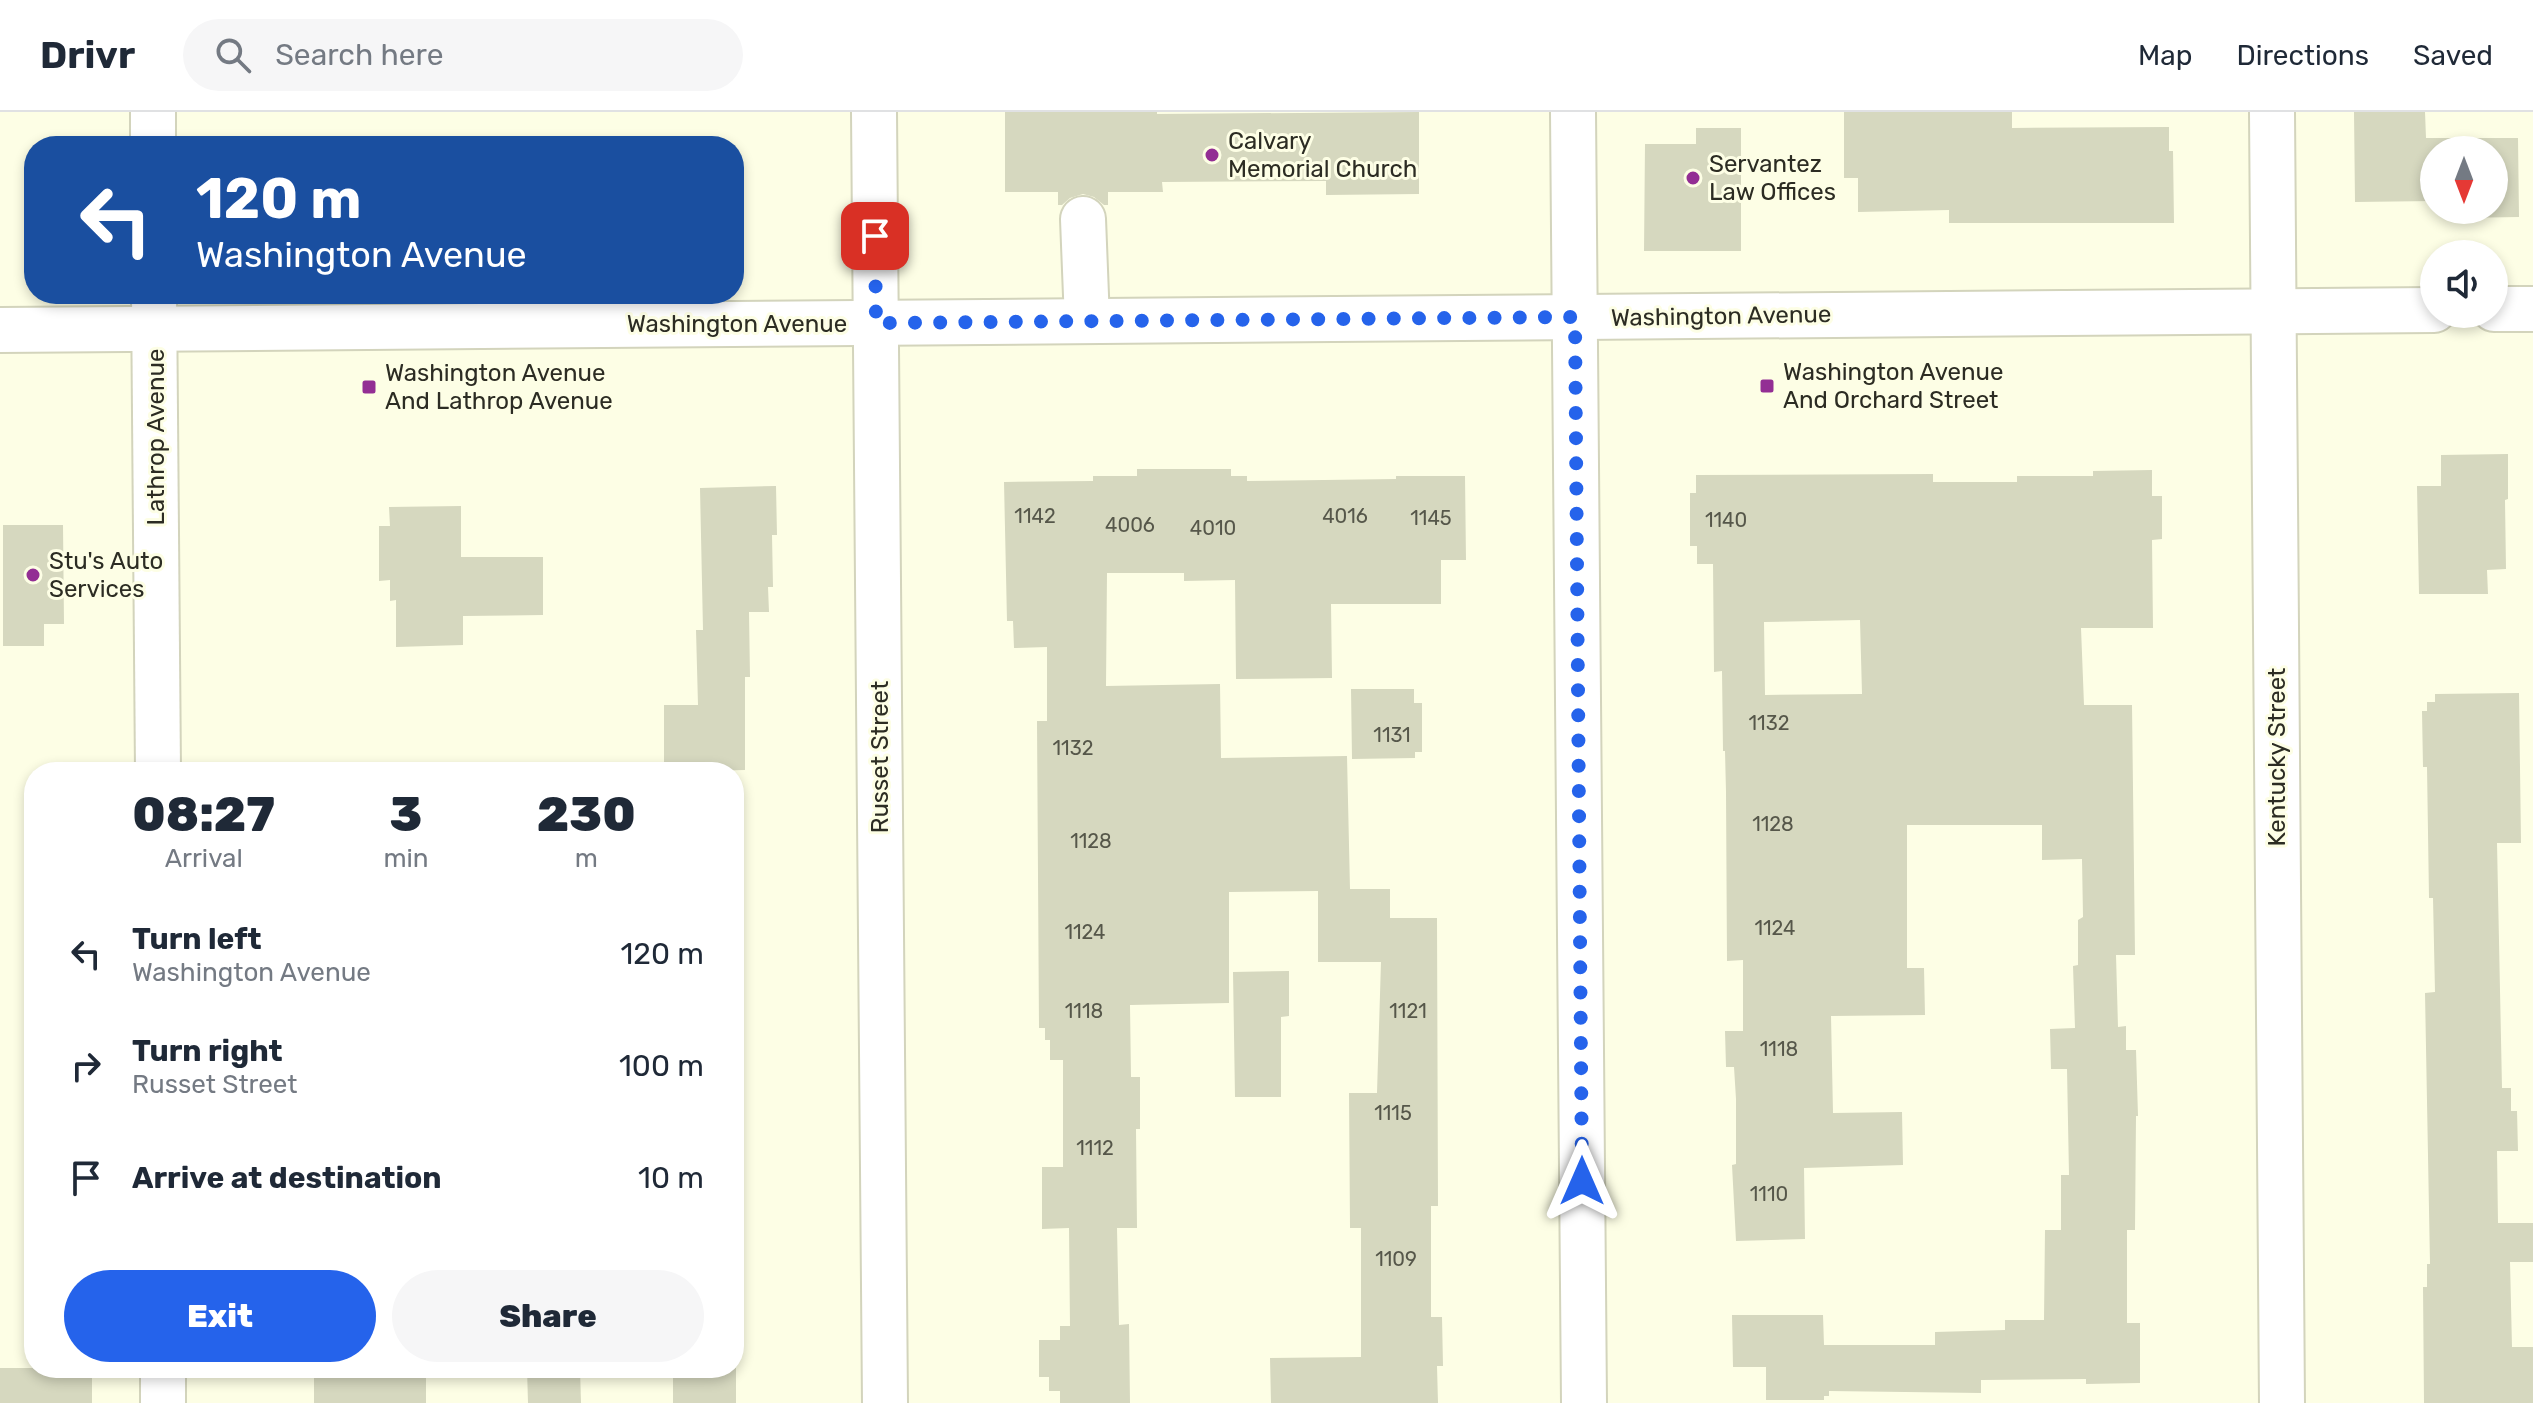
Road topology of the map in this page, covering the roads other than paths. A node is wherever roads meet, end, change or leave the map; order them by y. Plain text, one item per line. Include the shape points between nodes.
1 (153, 112) edge
2 (874, 112) edge
3 (1573, 112) edge
4 (2272, 112) edge
5 (153, 136) edge
6 (1083, 219) dead end
7 (2508, 309) edge
8 (2533, 309) edge
9 (2420, 310) edge
10 (2274, 311) junction
11 (154, 312) edge
12 (1575, 317) junction
13 (1087, 321) junction
14 (876, 323) junction
15 (0, 330) edge
16 (158, 762) edge
17 (163, 1378) edge
18 (163, 1403) edge
19 (885, 1403) edge
20 (1584, 1403) edge
21 (2282, 1403) edge

1 - 5 street
2 - 14 street, Russet Street
3 - 12 street
4 - 10 street, Kentucky Street
6 - 13 street
7 - 8 street
9 - 10 street, Washington Avenue
10 - 12 street, Washington Avenue
10 - 21 street, Kentucky Street
11 - 14 street, Washington Avenue
11 - 15 street, Washington Avenue
11 - 16 street, Lathrop Avenue
12 - 13 street, Washington Avenue
12 - 20 street
13 - 14 street, Washington Avenue
14 - 19 street, Russet Street
17 - 18 street

